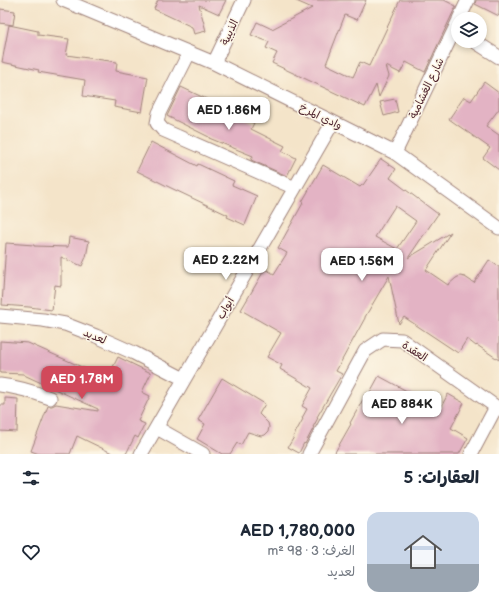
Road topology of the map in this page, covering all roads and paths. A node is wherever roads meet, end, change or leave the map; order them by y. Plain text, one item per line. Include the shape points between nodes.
1 (63, 0) edge
2 (244, 0) edge
3 (466, 1) edge
4 (462, 12) edge
5 (451, 37) edge
6 (485, 48) edge
7 (189, 53) junction
8 (499, 57) edge
9 (214, 63) junction
10 (333, 122) junction
11 (395, 153) junction
12 (295, 188) junction
13 (499, 228) edge
14 (0, 316) edge
15 (184, 379) junction
16 (0, 385) edge
17 (50, 398) dead end
18 (498, 408) edge
19 (157, 428) junction
20 (142, 454) edge
21 (203, 454) edge
22 (308, 454) edge
23 (470, 454) edge

1 - 7 street, وادي المرخ
2 - 9 street, الذيبية
3 - 4 street, شارع الغشامية
5 - 11 street, شارع الغشامية
6 - 8 street
7 - 9 street, وادي المرخ
7 - 12 street via 159,113 157,123 163,130
9 - 10 street, وادي المرخ
10 - 11 street, وادي المرخ
10 - 12 street, أبواب
11 - 13 street, وادي المرخ
12 - 15 street, أبواب
14 - 15 street, لعديد via 65,324 134,353
15 - 19 street, أبواب
16 - 17 street via 32,391
18 - 22 street, العقدة via 402,340 383,339 365,351
18 - 23 street
19 - 20 street, أبواب
19 - 21 street

